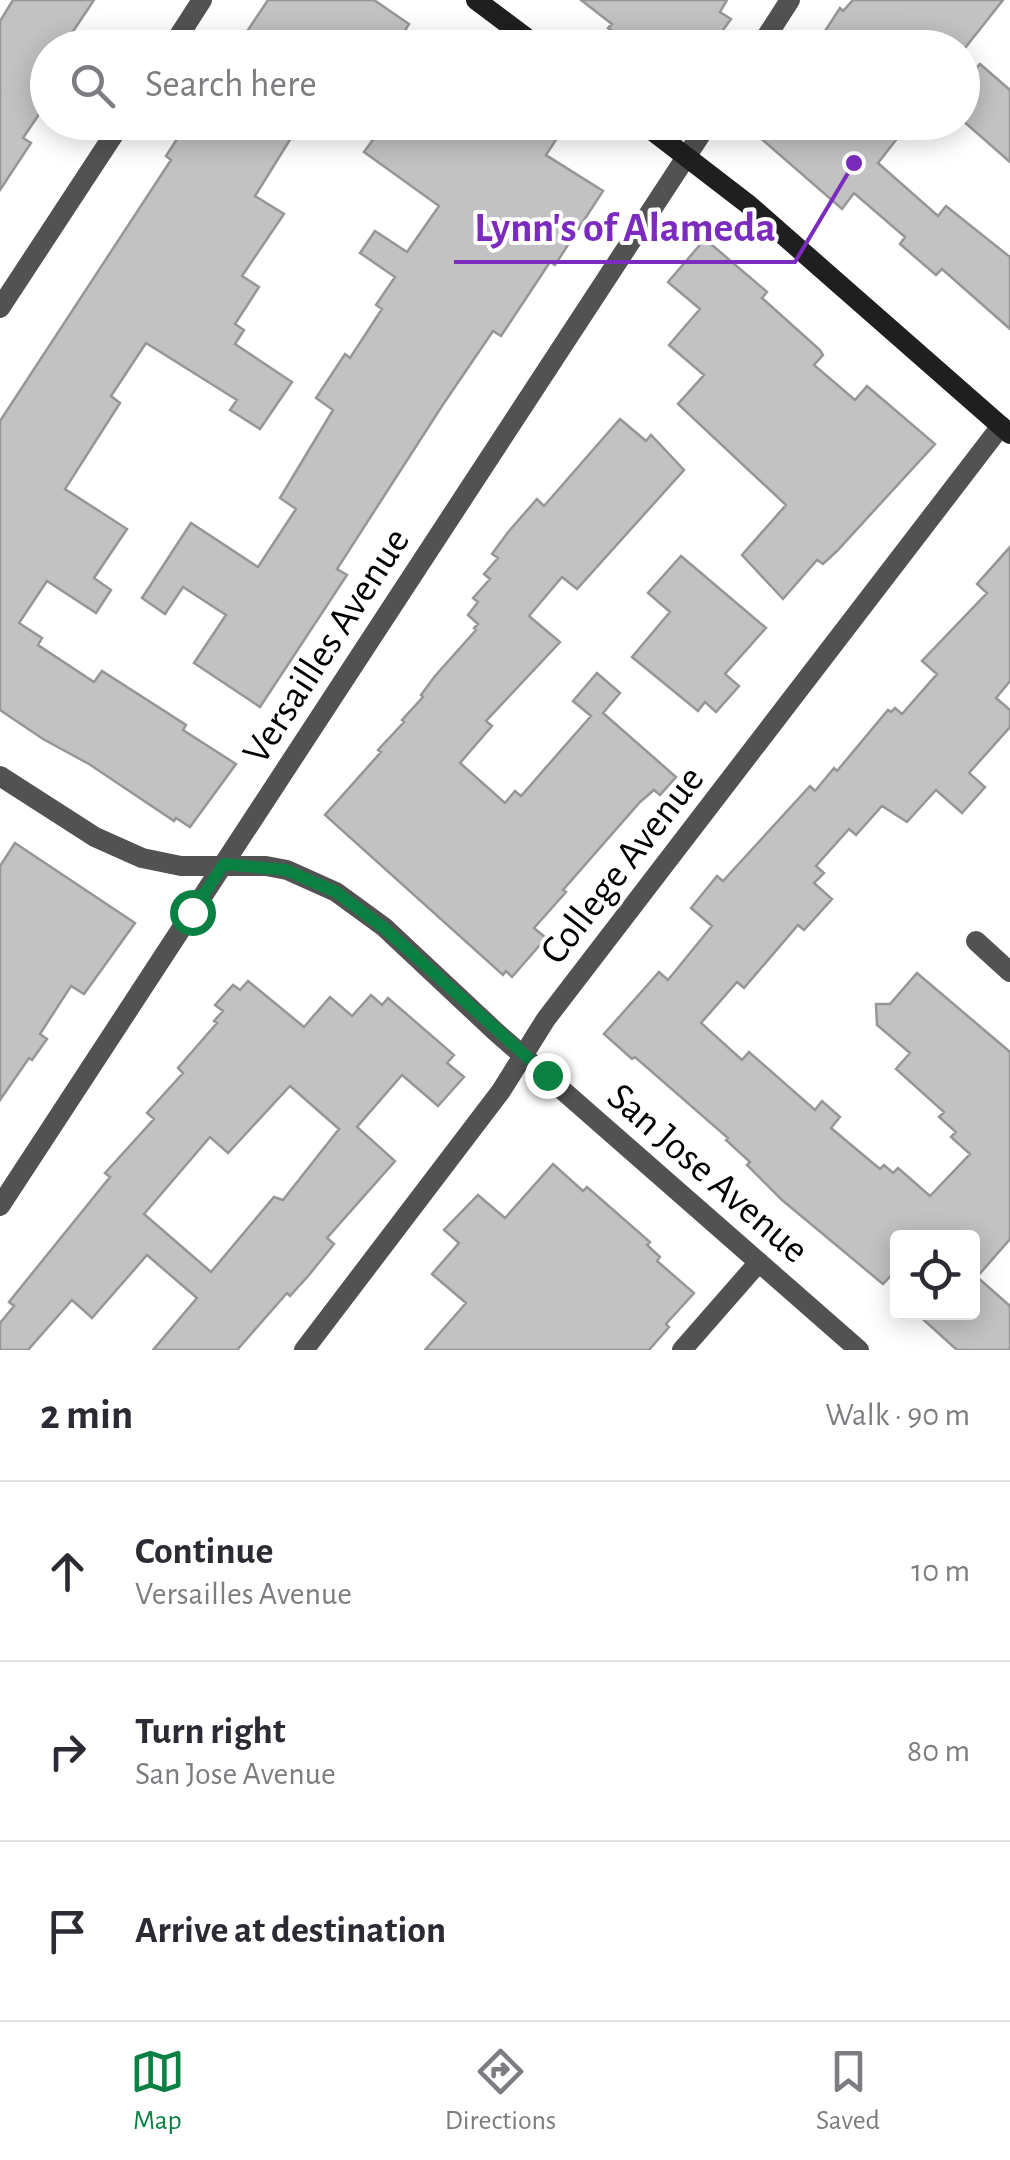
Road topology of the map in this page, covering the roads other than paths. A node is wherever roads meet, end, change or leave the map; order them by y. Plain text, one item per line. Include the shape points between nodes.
1 (202, 0) edge
2 (476, 0) edge
3 (790, 0) edge
4 (183, 30) edge
5 (516, 30) edge
6 (771, 30) edge
7 (110, 140) edge
8 (665, 140) edge
9 (697, 140) edge
10 (687, 156) junction
11 (0, 308) edge
12 (1006, 430) edge
13 (0, 776) edge
14 (224, 864) junction
15 (976, 941) dead end
16 (1010, 972) edge
17 (523, 1055) junction
18 (0, 1206) edge
19 (759, 1262) junction
20 (304, 1350) edge
21 (682, 1350) edge
22 (859, 1350) edge

1 - 4 street
2 - 5 main road
3 - 6 street
7 - 11 street
8 - 10 main road
9 - 10 street, Versailles Avenue
10 - 12 main road
10 - 14 street, Versailles Avenue
12 - 17 street, College Avenue
13 - 14 street, San Jose Avenue via 95,837 142,858 180,866
14 - 17 street, San Jose Avenue via 286,870 336,892
14 - 18 street, Versailles Avenue
15 - 16 street
17 - 19 street, San Jose Avenue
17 - 20 street, College Avenue
19 - 21 street
19 - 22 street, San Jose Avenue

